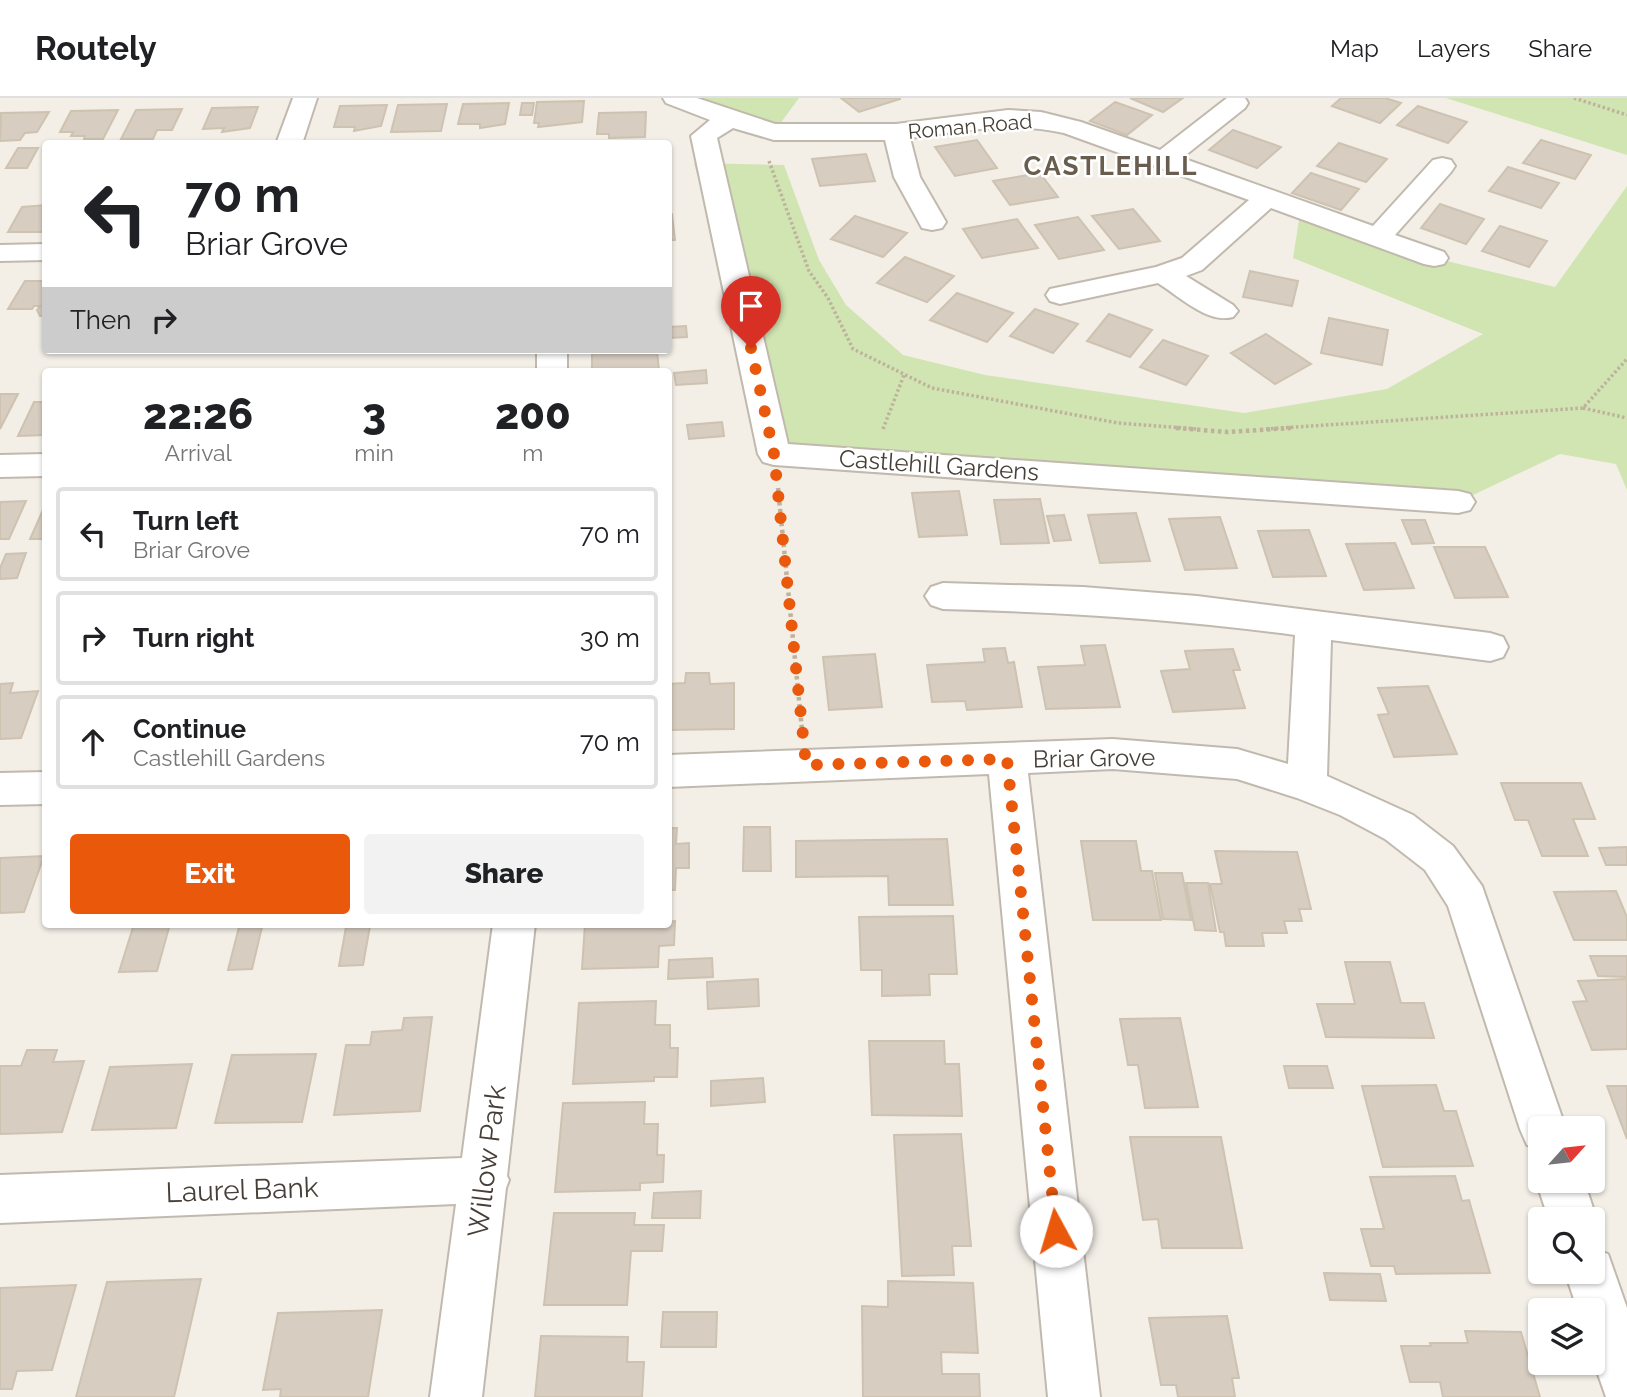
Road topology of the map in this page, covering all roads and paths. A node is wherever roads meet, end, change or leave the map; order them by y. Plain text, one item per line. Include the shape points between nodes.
1 (305, 98) edge
2 (675, 98) edge
3 (1574, 98) edge
4 (1236, 103) dead end
5 (1627, 115) edge
6 (743, 124) junction
7 (896, 132) junction
8 (290, 140) edge
9 (1163, 160) junction
10 (1442, 166) dead end
11 (1267, 198) junction
12 (932, 222) dead end
13 (1378, 237) junction
14 (42, 252) edge
15 (0, 253) edge
16 (1434, 258) dead end
17 (1163, 274) junction
18 (1060, 295) dead end
19 (1223, 311) dead end
20 (1627, 359) edge
21 (904, 374) junction
22 (1583, 408) junction
23 (1627, 418) edge
24 (774, 454) junction
25 (872, 461) junction
26 (42, 465) edge
27 (0, 466) edge
28 (1458, 502) dead end
29 (943, 596) dead end
30 (1313, 625) junction
31 (1490, 647) dead end
32 (1007, 759) junction
33 (806, 765) junction
34 (672, 771) edge
35 (1307, 785) junction
36 (42, 788) edge
37 (0, 789) edge
38 (514, 928) edge
39 (1539, 1116) edge
40 (485, 1181) junction
41 (0, 1199) edge
42 (1594, 1284) edge
43 (1627, 1384) edge
44 (456, 1397) edge
45 (1074, 1397) edge

1 - 8 street
2 - 6 street, Roman Road
3 - 5 path
4 - 9 street
6 - 7 street, Roman Road via 774,132
6 - 21 path via 809,271 853,349
6 - 24 street via 704,136
7 - 9 street, Roman Road via 1008,118 1041,120
7 - 12 street, Roman Road via 906,177
9 - 11 street, Roman Road
10 - 13 street
11 - 13 street, Roman Road
11 - 17 street via 1192,264
13 - 16 street, Roman Road
14 - 15 street
17 - 18 street
17 - 19 street
20 - 22 path
21 - 22 path via 932,388 1118,423 1228,432
21 - 25 path
22 - 23 path
24 - 25 street, Castlehill Gardens
24 - 33 path
25 - 28 street, Castlehill Gardens
26 - 27 street
29 - 30 street via 1083,600
30 - 31 street
30 - 35 street
32 - 33 street, Briar Grove
32 - 35 street, Briar Grove via 1113,754 1177,757 1237,764
32 - 45 street
33 - 34 street, Briar Grove
35 - 39 street, Briar Grove via 1399,827 1439,858 1467,899
36 - 37 street
38 - 40 street, Willow Park
40 - 41 street, Laurel Bank
40 - 44 street, Willow Park
42 - 43 street

